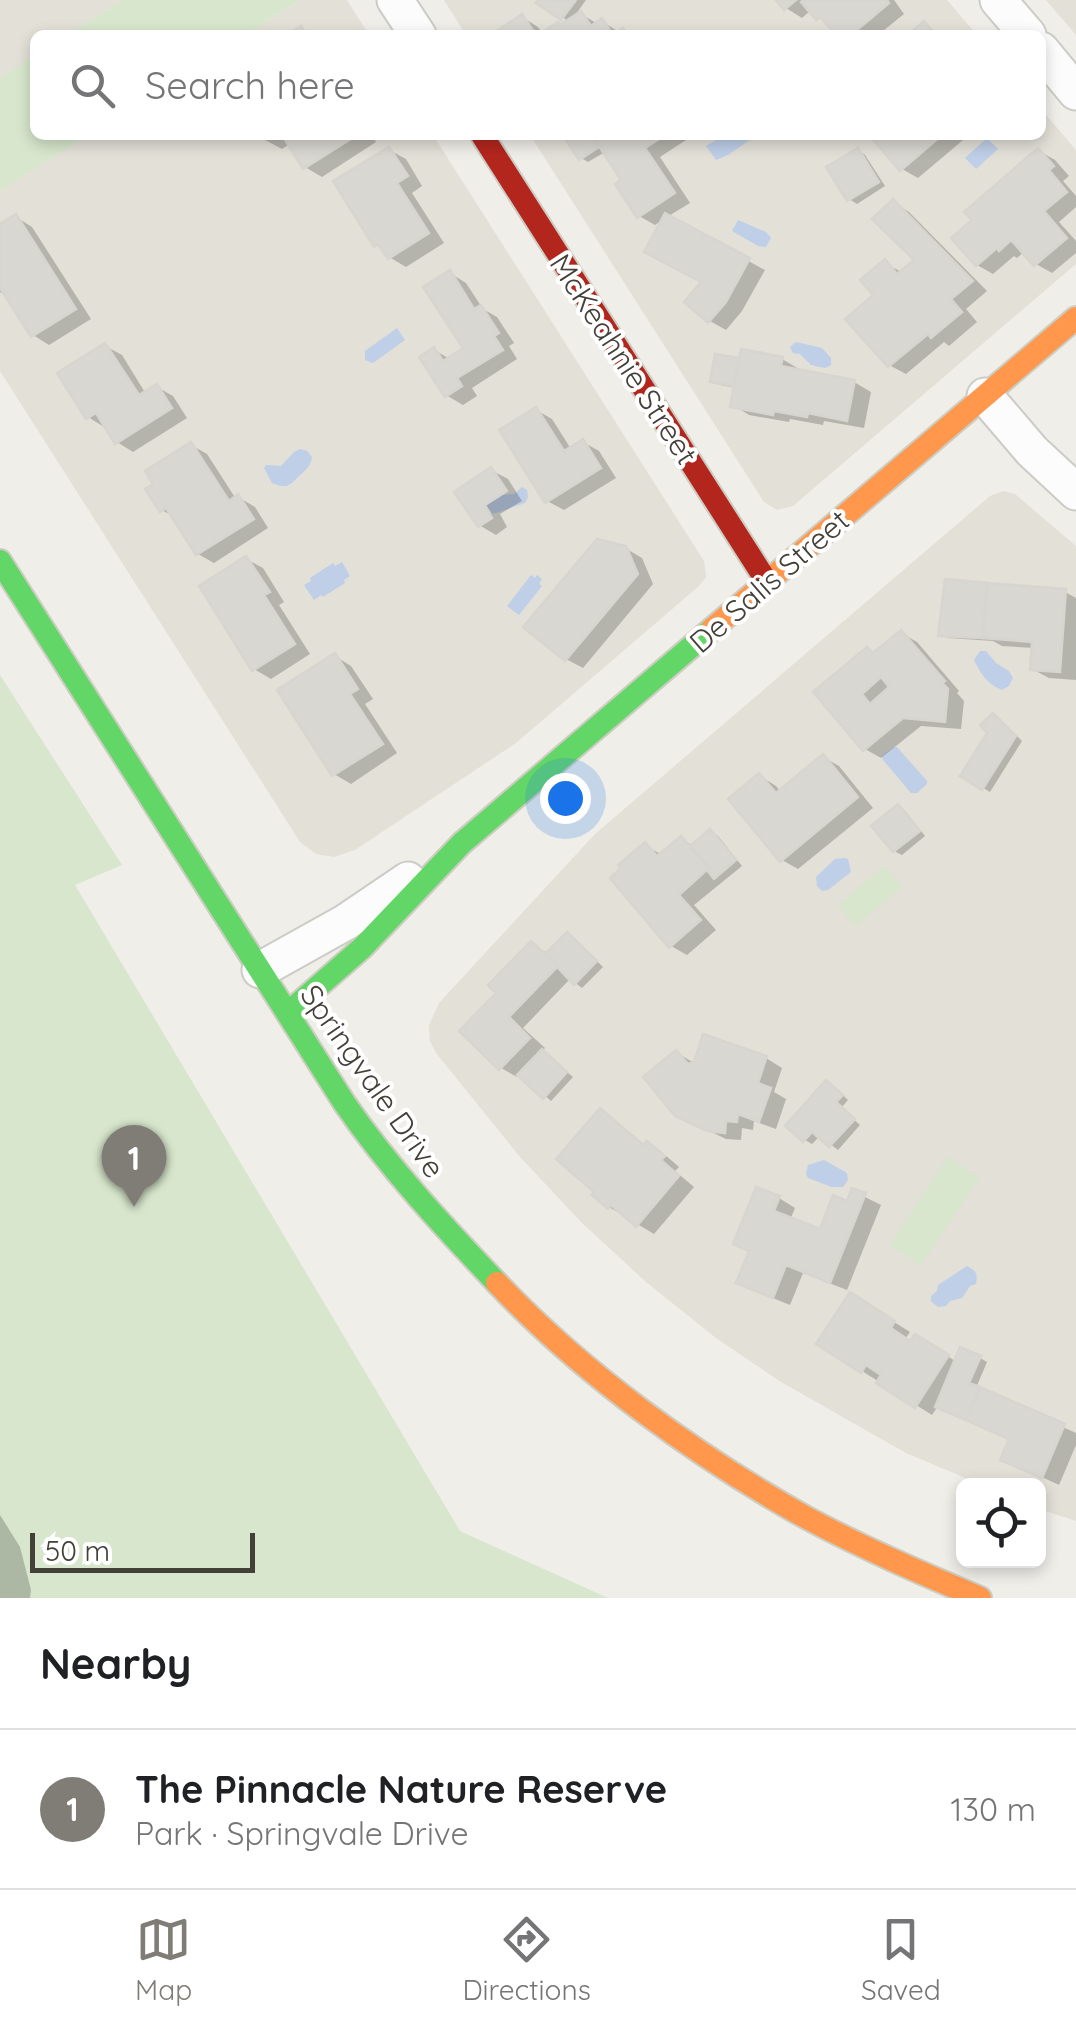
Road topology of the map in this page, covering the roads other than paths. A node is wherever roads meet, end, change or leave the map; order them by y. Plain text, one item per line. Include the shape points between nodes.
1 (396, 0) edge
2 (998, 0) edge
3 (415, 30) edge
4 (1024, 30) edge
5 (1046, 56) edge
6 (1076, 92) edge
7 (485, 140) edge
8 (1076, 318) edge
9 (985, 396) junction
10 (1076, 492) edge
11 (0, 561) edge
12 (766, 582) junction
13 (462, 843) junction
14 (260, 970) junction
15 (289, 1012) junction
16 (980, 1598) edge

1 - 3 street
2 - 4 street
5 - 6 street
7 - 12 street, McKeahnie Street
8 - 9 street, De Salis Street
9 - 10 street
9 - 12 street, De Salis Street
11 - 14 street, Springvale Drive
12 - 13 street, De Salis Street
13 - 14 street, De Salis Street via 346,922
13 - 15 street, De Salis Street via 362,948
14 - 15 street, Springvale Drive
15 - 16 street, Springvale Drive via 373,1144 485,1273 559,1344 635,1407 772,1498 849,1542

